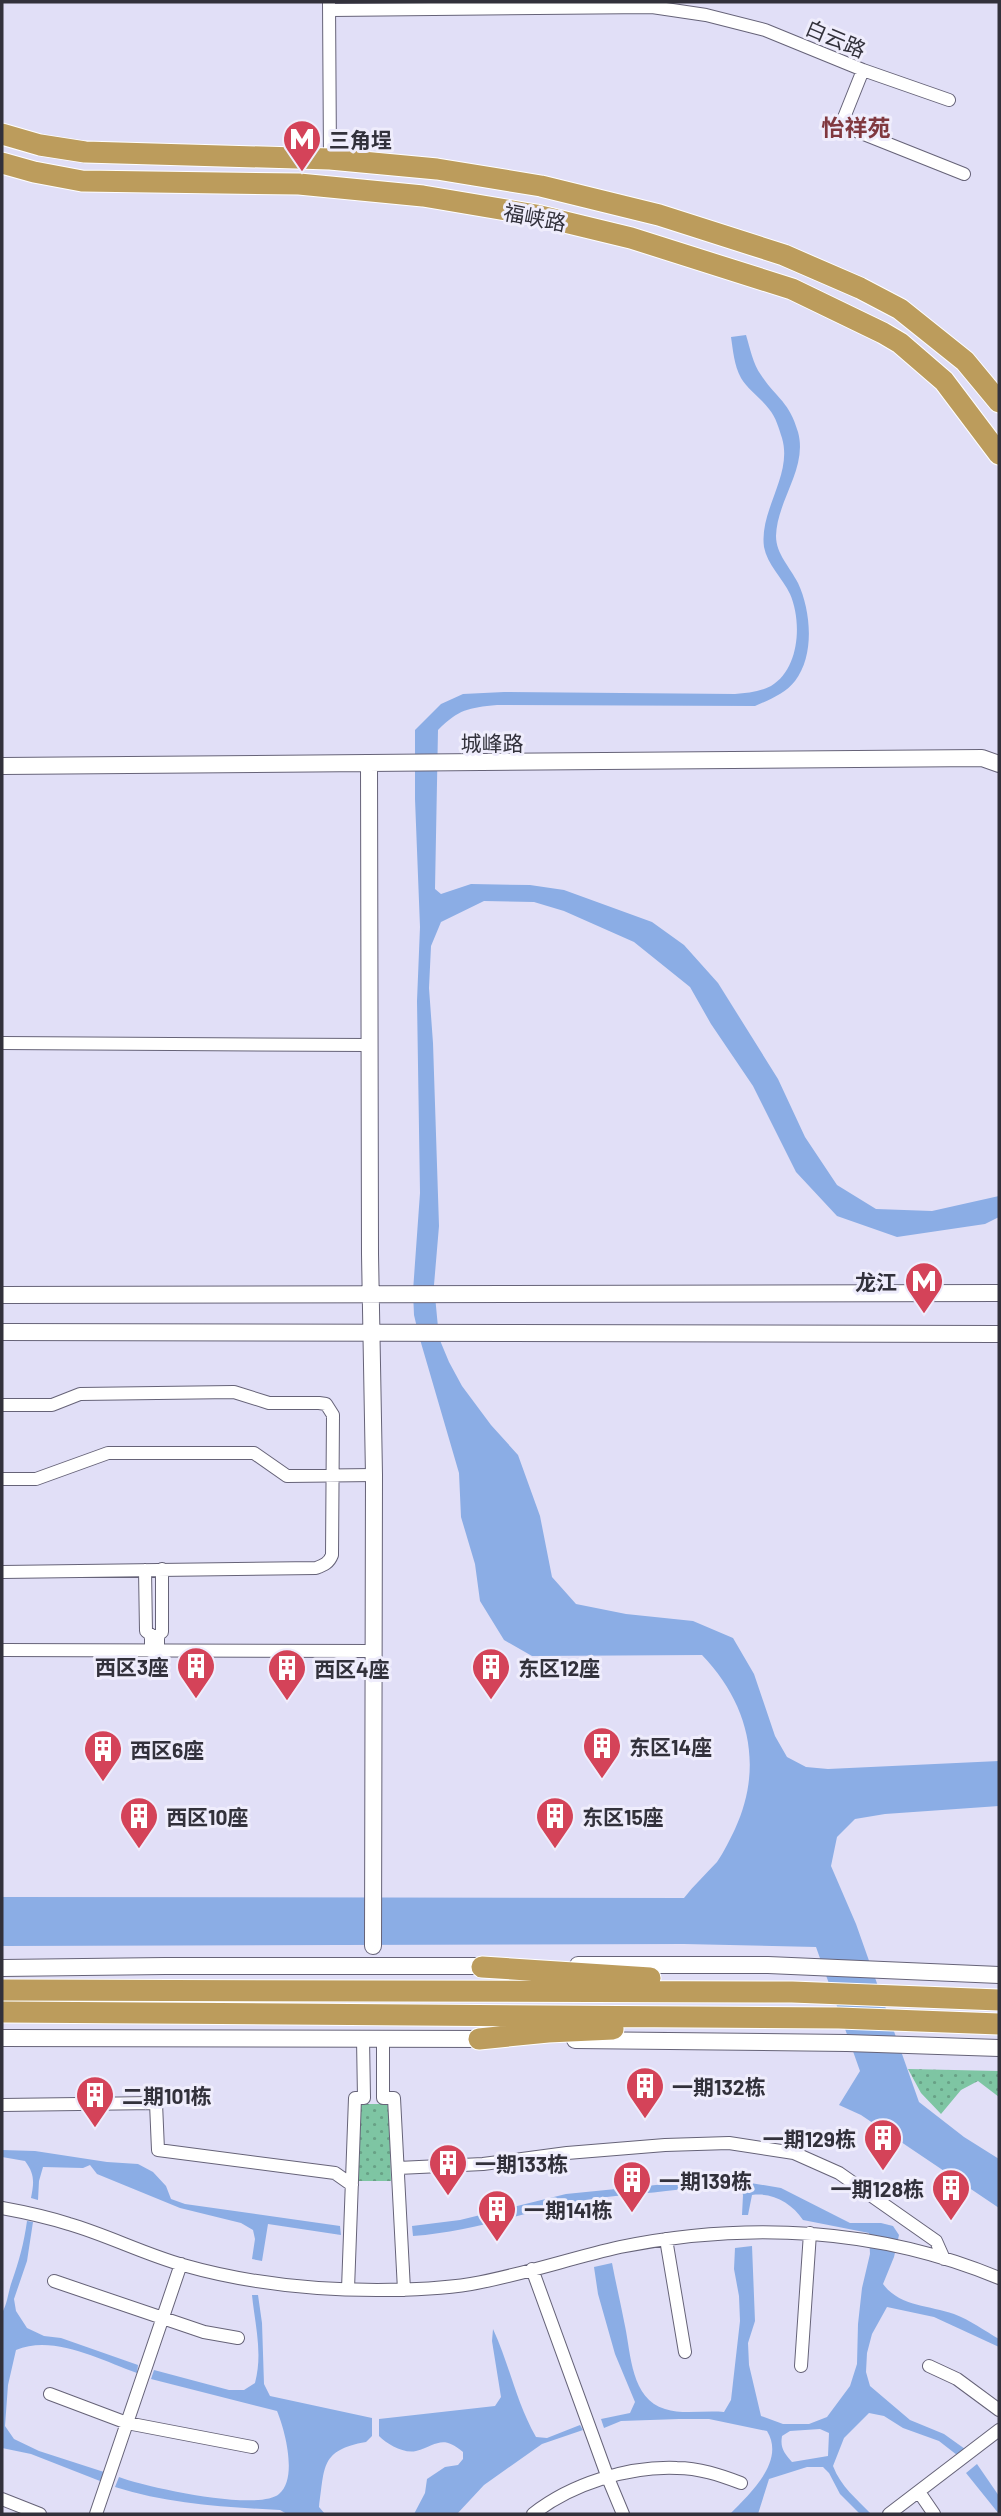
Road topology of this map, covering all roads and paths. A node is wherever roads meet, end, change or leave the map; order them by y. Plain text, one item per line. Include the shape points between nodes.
1 (330, 6) edge
2 (863, 70) junction
3 (948, 100) dead end
4 (2, 134) edge
5 (330, 159) junction
6 (2, 163) edge
7 (964, 174) dead end
8 (999, 402) edge
9 (999, 454) edge
10 (999, 752) edge
11 (982, 758) junction
12 (369, 764) junction
13 (999, 764) edge
14 (2, 766) edge
15 (2, 1043) edge
16 (368, 1045) junction
17 (999, 1293) edge
18 (370, 1294) junction
19 (2, 1295) edge
20 (2, 1332) edge
21 (371, 1333) junction
22 (999, 1334) edge
23 (2, 1405) edge
24 (333, 1475) junction
25 (374, 1475) junction
26 (2, 1479) edge
27 (162, 1569) junction
28 (145, 1570) junction
29 (2, 1572) edge
30 (2, 1650) edge
31 (155, 1650) junction
32 (374, 1651) junction
33 (373, 1946) joint
34 (373, 1966) junction
35 (482, 1967) junction
36 (2, 1968) edge
37 (999, 1975) edge
38 (2, 1990) edge
39 (784, 1992) junction
40 (999, 2000) edge
41 (2, 2012) edge
42 (839, 2018) junction
43 (999, 2024) edge
44 (2, 2038) edge
45 (363, 2039) junction
46 (383, 2039) junction
47 (479, 2039) junction
48 (999, 2048) edge
49 (2, 2105) edge
50 (398, 2168) junction
51 (352, 2185) junction
52 (2, 2208) edge
53 (810, 2233) junction
54 (666, 2239) junction
55 (944, 2259) junction
56 (181, 2264) junction
57 (532, 2269) junction
58 (999, 2278) edge
59 (54, 2281) dead end
60 (348, 2289) junction
61 (404, 2290) junction
62 (163, 2316) junction
63 (238, 2338) dead end
64 (685, 2352) dead end
65 (801, 2366) dead end
66 (929, 2366) dead end
67 (50, 2394) dead end
68 (999, 2410) edge
69 (127, 2423) junction
70 (999, 2430) edge
71 (252, 2447) dead end
72 (608, 2478) junction
73 (741, 2483) dead end
74 (919, 2492) junction
75 (2, 2499) edge
76 (40, 2514) edge
77 (96, 2514) edge
78 (533, 2514) edge
79 (623, 2514) edge
80 (890, 2514) edge
81 (934, 2514) edge

1 - 2 street, 白云路 via 652,7 765,30
1 - 5 street
2 - 3 street, 白云路
2 - 7 street via 841,125
4 - 5 highway, 福峡路 via 85,152
5 - 8 highway, 福峡路 via 436,169 541,186 659,215 784,255 900,309 957,354
6 - 9 highway, 福峡路 via 82,181 299,184 423,196 536,215 631,238 792,289 883,333 944,381
10 - 11 street, 城峰路
11 - 12 street, 城峰路
11 - 13 street, 城峰路
12 - 14 street, 城峰路
12 - 16 street
15 - 16 street
16 - 18 street
17 - 18 street
18 - 19 street
18 - 21 street
20 - 21 street
21 - 22 street
21 - 25 street
23 - 24 street via 52,1405 79,1394 234,1392 269,1403 319,1402 333,1415
24 - 25 street
24 - 26 street via 287,1476 254,1452 108,1453 36,1479
24 - 27 street via 332,1555 323,1566
25 - 32 street
27 - 28 street
27 - 31 street via 162,1632
28 - 29 street
28 - 31 street via 146,1631
30 - 31 street
31 - 32 street
32 - 33 street
33 - 34 street
34 - 35 street
34 - 36 street
35 - 37 street via 821,1967
35 - 39 highway via 719,1980
38 - 39 highway
39 - 40 highway
41 - 42 highway
42 - 43 highway
42 - 47 highway
44 - 45 street
45 - 46 street
45 - 51 street via 364,2098 355,2098
46 - 47 street
46 - 50 street via 383,2098 394,2098
47 - 48 street
49 - 51 street via 156,2103 158,2150 335,2172
50 - 55 street via 665,2145 729,2143 794,2152 839,2173 936,2241
50 - 61 street
51 - 60 street
52 - 56 street via 70,2224
53 - 54 street via 759,2231
53 - 55 street via 868,2240
53 - 65 street
54 - 57 street
54 - 64 street
55 - 58 street
56 - 60 street via 268,2284
56 - 62 street
57 - 61 street via 473,2283
57 - 72 street
59 - 62 street
60 - 61 street
62 - 63 street via 204,2332
62 - 69 street
66 - 68 street via 957,2379
67 - 69 street
69 - 71 street
69 - 77 street
70 - 74 street
72 - 73 street via 677,2468
72 - 78 street via 560,2496
72 - 79 street
74 - 80 street
74 - 81 street
75 - 76 street

